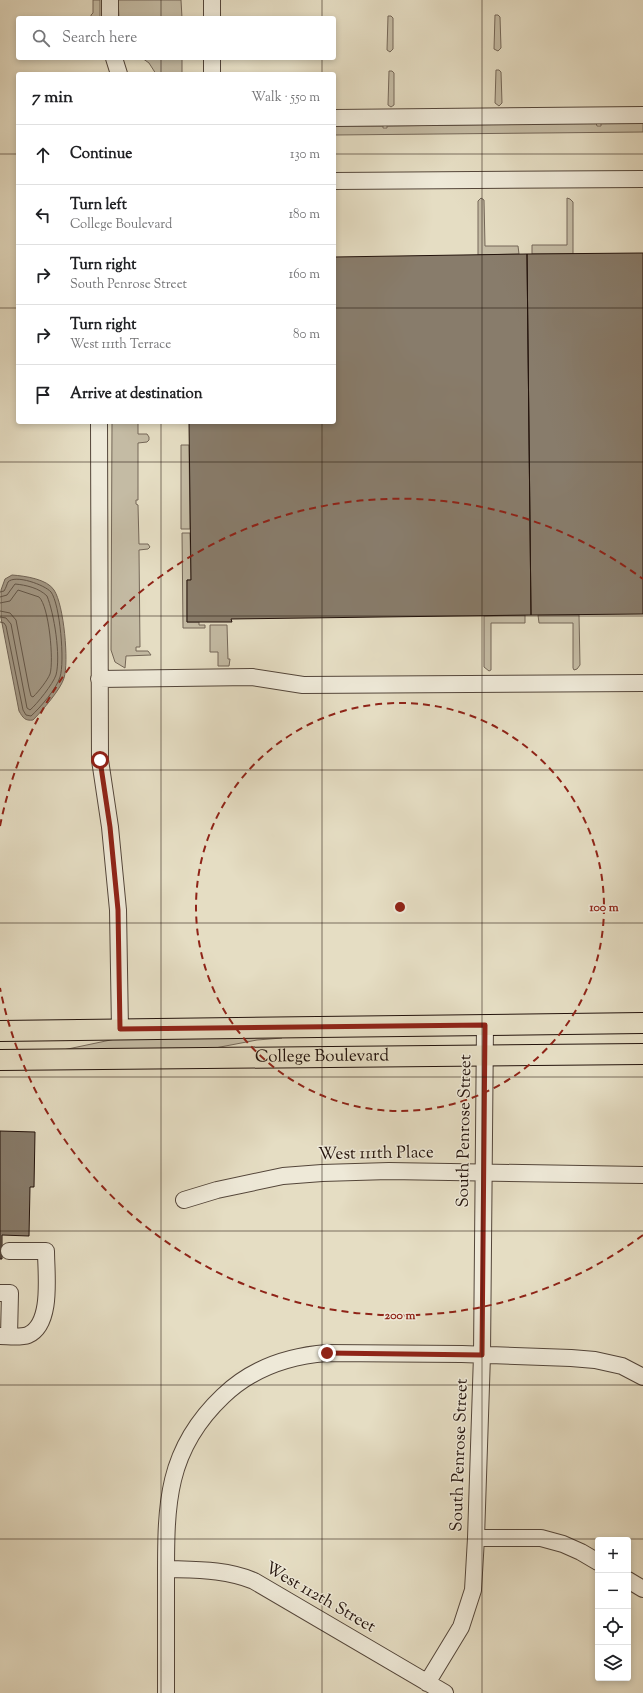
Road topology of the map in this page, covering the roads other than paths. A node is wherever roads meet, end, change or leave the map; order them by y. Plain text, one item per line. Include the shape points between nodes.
1 (110, 0) edge
2 (212, 0) edge
3 (110, 16) edge
4 (212, 16) edge
5 (115, 60) edge
6 (212, 60) edge
7 (119, 72) edge
8 (212, 72) edge
9 (643, 115) edge
10 (336, 118) edge
11 (643, 179) edge
12 (336, 181) edge
13 (99, 424) edge
14 (99, 679) junction
15 (643, 683) edge
16 (643, 1023) edge
17 (485, 1025) junction
18 (120, 1029) junction
19 (0, 1031) edge
20 (643, 1054) edge
21 (485, 1056) junction
22 (0, 1060) edge
23 (483, 1173) junction
24 (643, 1175) edge
25 (184, 1200) dead end
26 (9, 1251) dead end
27 (0, 1293) edge
28 (5, 1336) edge
29 (482, 1355) junction
30 (643, 1376) edge
31 (476, 1538) junction
32 (595, 1560) edge
33 (166, 1569) junction
34 (631, 1582) edge
35 (643, 1589) edge
36 (427, 1683) junction
37 (166, 1693) edge
38 (445, 1693) edge

1 - 3 street
2 - 4 street
5 - 7 street
6 - 8 street
9 - 10 street
11 - 12 street
13 - 14 street
14 - 15 street via 252,677 303,686
14 - 18 street via 100,760 118,910
16 - 17 main road, College Boulevard
17 - 18 main road, College Boulevard
17 - 21 street, South Penrose Street
18 - 19 main road, College Boulevard
20 - 21 main road, College Boulevard
21 - 22 main road, College Boulevard
21 - 23 street, South Penrose Street
23 - 24 street, West 111th Place
23 - 25 street, West 111th Place via 389,1171 283,1176
23 - 29 street, South Penrose Street
26 - 28 street via 46,1251 46,1308 41,1323 34,1331 27,1335
27 - 28 street via 10,1293
29 - 30 street via 595,1360 622,1366
29 - 31 street, South Penrose Street
29 - 33 street via 312,1354 275,1364 243,1379 202,1418 185,1444 169,1494
31 - 32 street via 541,1538 563,1544
31 - 36 street, South Penrose Street via 472,1590 461,1628
33 - 36 street, West 112th Street via 224,1572 254,1581
33 - 37 street
34 - 35 street
36 - 38 street, West 112th Street

